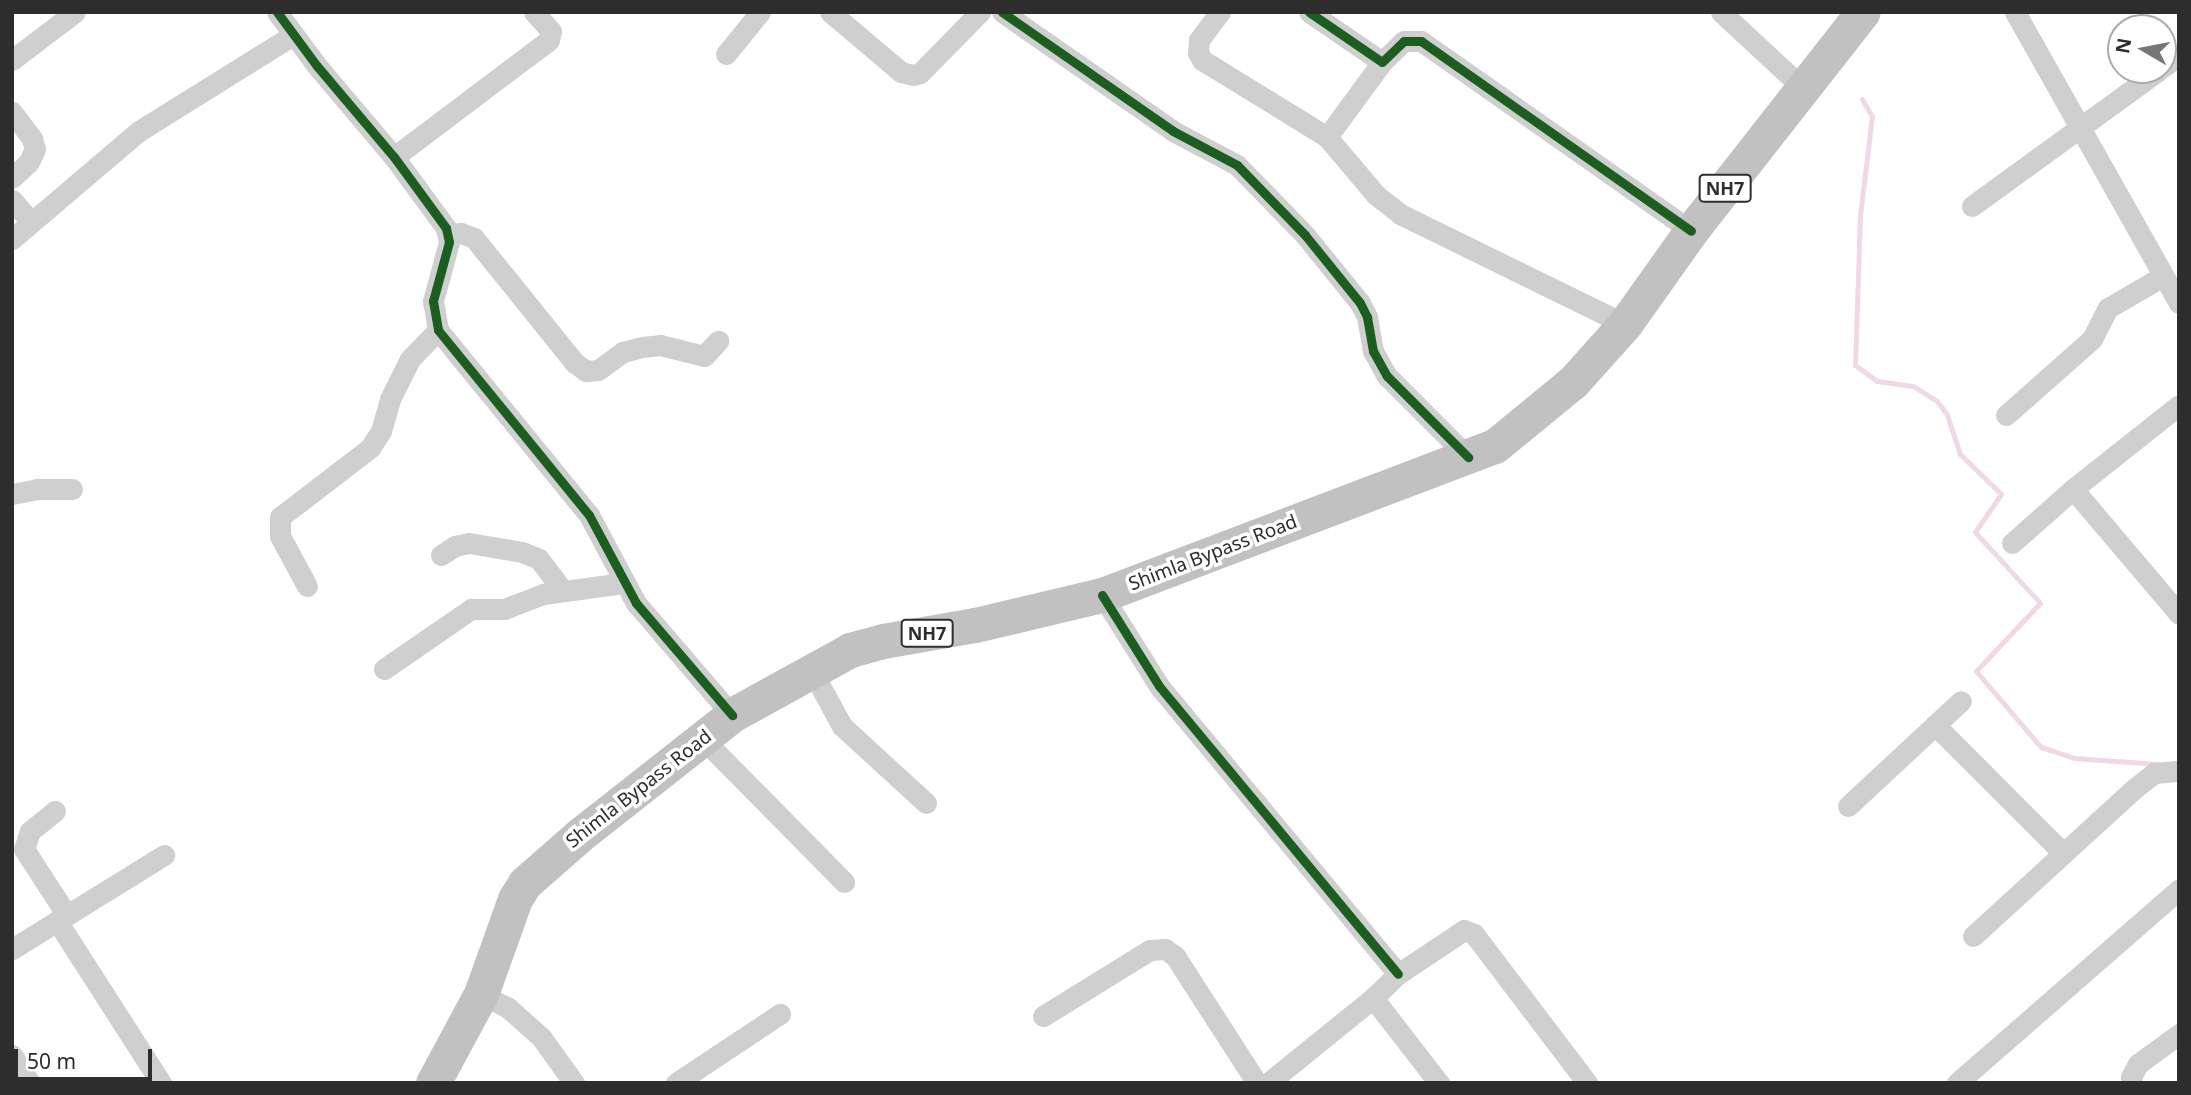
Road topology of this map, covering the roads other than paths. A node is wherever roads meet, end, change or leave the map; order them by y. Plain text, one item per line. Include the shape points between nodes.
1 (75, 12) edge
2 (277, 12) edge
3 (534, 12) edge
4 (760, 12) edge
5 (830, 12) edge
6 (980, 12) edge
7 (1002, 12) edge
8 (1220, 12) edge
9 (1309, 12) edge
10 (1721, 12) edge
11 (1863, 12) edge
12 (2015, 12) edge
13 (293, 35) junction
14 (726, 54) dead end
15 (12, 60) edge
16 (1382, 62) junction
17 (2141, 84) edge
18 (1804, 89) junction
19 (12, 112) edge
20 (2080, 130) junction
21 (1326, 137) junction
22 (394, 157) junction
23 (12, 178) edge
24 (12, 200) edge
25 (1972, 206) dead end
26 (31, 222) junction
27 (1691, 231) junction
28 (448, 235) junction
29 (12, 239) edge
30 (2163, 276) junction
31 (2179, 303) edge
32 (1625, 324) junction
33 (438, 330) junction
34 (718, 341) dead end
35 (2179, 405) edge
36 (2006, 415) dead end
37 (1468, 457) junction
38 (72, 489) dead end
39 (2073, 489) junction
40 (12, 494) edge
41 (2012, 543) dead end
42 (441, 555) dead end
43 (623, 583) junction
44 (307, 586) dead end
45 (563, 591) junction
46 (1102, 595) junction
47 (2179, 614) edge
48 (384, 668) dead end
49 (811, 669) junction
50 (1961, 701) dead end
51 (732, 715) junction
52 (1936, 725) junction
53 (704, 739) junction
54 (2179, 771) edge
55 (926, 803) dead end
56 (1848, 806) dead end
57 (55, 811) dead end
58 (2063, 853) junction
59 (164, 855) dead end
60 (844, 882) dead end
61 (2179, 889) edge
62 (62, 918) junction
63 (1973, 936) dead end
64 (12, 949) edge
65 (1398, 974) junction
66 (481, 994) junction
67 (1373, 998) junction
68 (780, 1014) dead end
69 (1043, 1016) dead end
70 (2179, 1034) edge
71 (12, 1055) edge
72 (1268, 1082) edge
73 (30, 1083) edge
74 (161, 1083) edge
75 (433, 1083) edge
76 (574, 1083) edge
77 (676, 1083) edge
78 (1439, 1083) edge
79 (1587, 1083) edge
80 (1957, 1083) edge
81 (2132, 1083) edge

1 - 15 street
2 - 13 street
3 - 22 street via 551,31 549,40
4 - 14 street
5 - 6 street via 901,72 913,75 920,74
7 - 37 street via 1173,131 1237,165 1305,235 1360,303 1373,351 1387,376
8 - 21 street via 1199,40 1202,60
9 - 16 street
10 - 18 street
11 - 18 highway, Shimla Bypass Road / NH7
12 - 20 street
13 - 22 street
13 - 26 street via 139,131
16 - 21 street
16 - 27 street via 1404,41 1421,41
17 - 20 street
18 - 27 highway, Shimla Bypass Road / NH7
19 - 23 street via 34,149 29,162
20 - 25 street
20 - 30 street
21 - 32 street via 1376,195 1401,214
22 - 28 street
24 - 26 street
26 - 29 street
27 - 32 highway, Shimla Bypass Road / NH7
28 - 33 street via 433,301
28 - 34 street via 474,238 586,371 598,370 623,352 642,347 660,345 704,356
30 - 31 street
30 - 36 street via 2108,308 2092,339
32 - 37 highway, Shimla Bypass Road / NH7 via 1581,373 1495,446
33 - 43 street via 589,515
33 - 44 street via 406,367 370,448 280,517 280,536
35 - 39 street
37 - 46 highway, Shimla Bypass Road / NH7
38 - 40 street
39 - 41 street
39 - 47 street
42 - 45 street via 470,543 522,552 539,559
43 - 45 street
43 - 51 street
45 - 48 street via 504,609 471,609
46 - 49 highway, Shimla Bypass Road / NH7 via 883,641 850,650
46 - 65 street via 1159,686
49 - 51 highway, Shimla Bypass Road / NH7
49 - 55 street via 842,726
50 - 52 street
51 - 53 highway, Shimla Bypass Road / NH7
52 - 56 street
52 - 58 street
53 - 60 street
53 - 66 highway, Shimla Bypass Road / NH7 via 525,883
54 - 58 street via 2154,773
57 - 62 street via 30,831 24,849
58 - 63 street
59 - 62 street
61 - 80 street
62 - 64 street
62 - 74 street
65 - 67 street
65 - 79 street via 1459,931 1470,932
66 - 75 highway, Shimla Bypass Road / NH7
66 - 76 street via 507,1007 541,1037
67 - 72 street
67 - 78 street
68 - 77 street
69 - 72 street via 1150,950 1165,949 1175,956
70 - 81 street via 2138,1064
71 - 73 street

